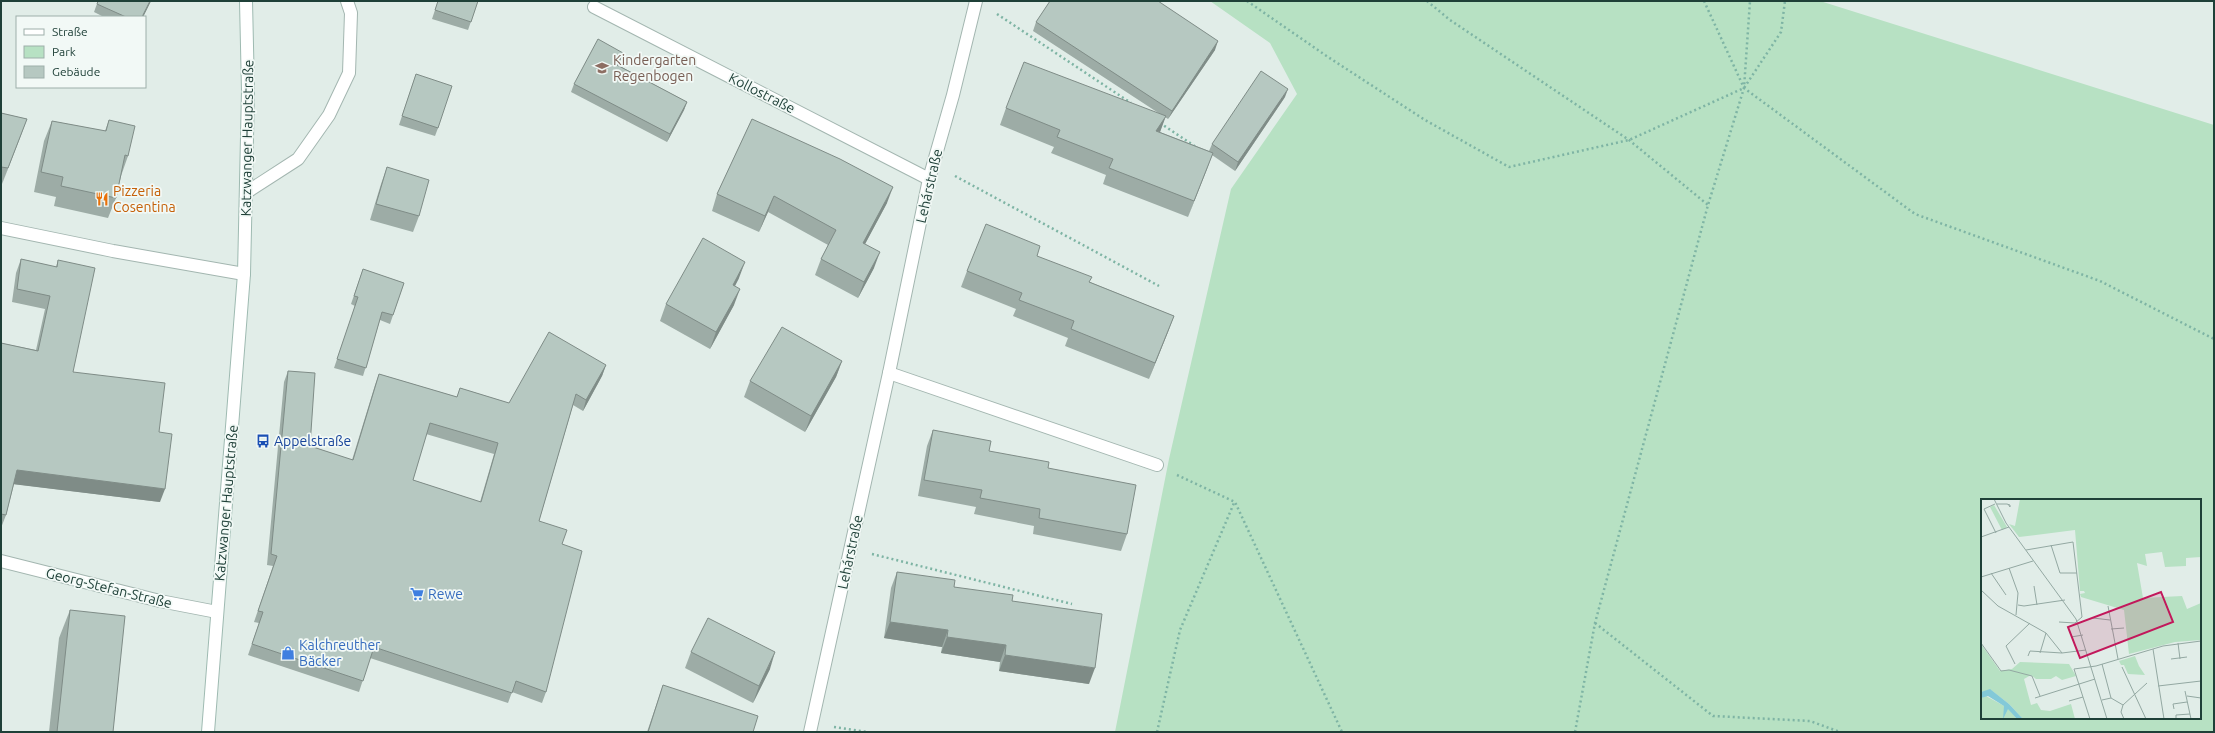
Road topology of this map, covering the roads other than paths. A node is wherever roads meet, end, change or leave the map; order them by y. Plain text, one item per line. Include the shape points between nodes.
1 (246, 1) edge
2 (347, 1) edge
3 (976, 1) edge
4 (594, 7) dead end
5 (929, 178) junction
6 (247, 192) junction
7 (1, 228) edge
8 (244, 274) junction
9 (889, 373) junction
10 (1157, 465) road end
11 (1, 561) edge
12 (217, 612) junction
13 (811, 728) edge
14 (208, 732) edge

1 - 6 street, Katzwanger Hauptstraße
2 - 6 street via 351,13 349,73 329,115 298,159
3 - 5 street, Lehárstraße
4 - 5 street, Kollostraße
5 - 9 street, Lehárstraße
6 - 8 street, Katzwanger Hauptstraße
7 - 8 street via 113,252
8 - 12 street, Katzwanger Hauptstraße
9 - 10 street
9 - 13 street, Lehárstraße
11 - 12 street, Georg-Stefan-Straße via 160,601
12 - 14 street, Katzwanger Hauptstraße

